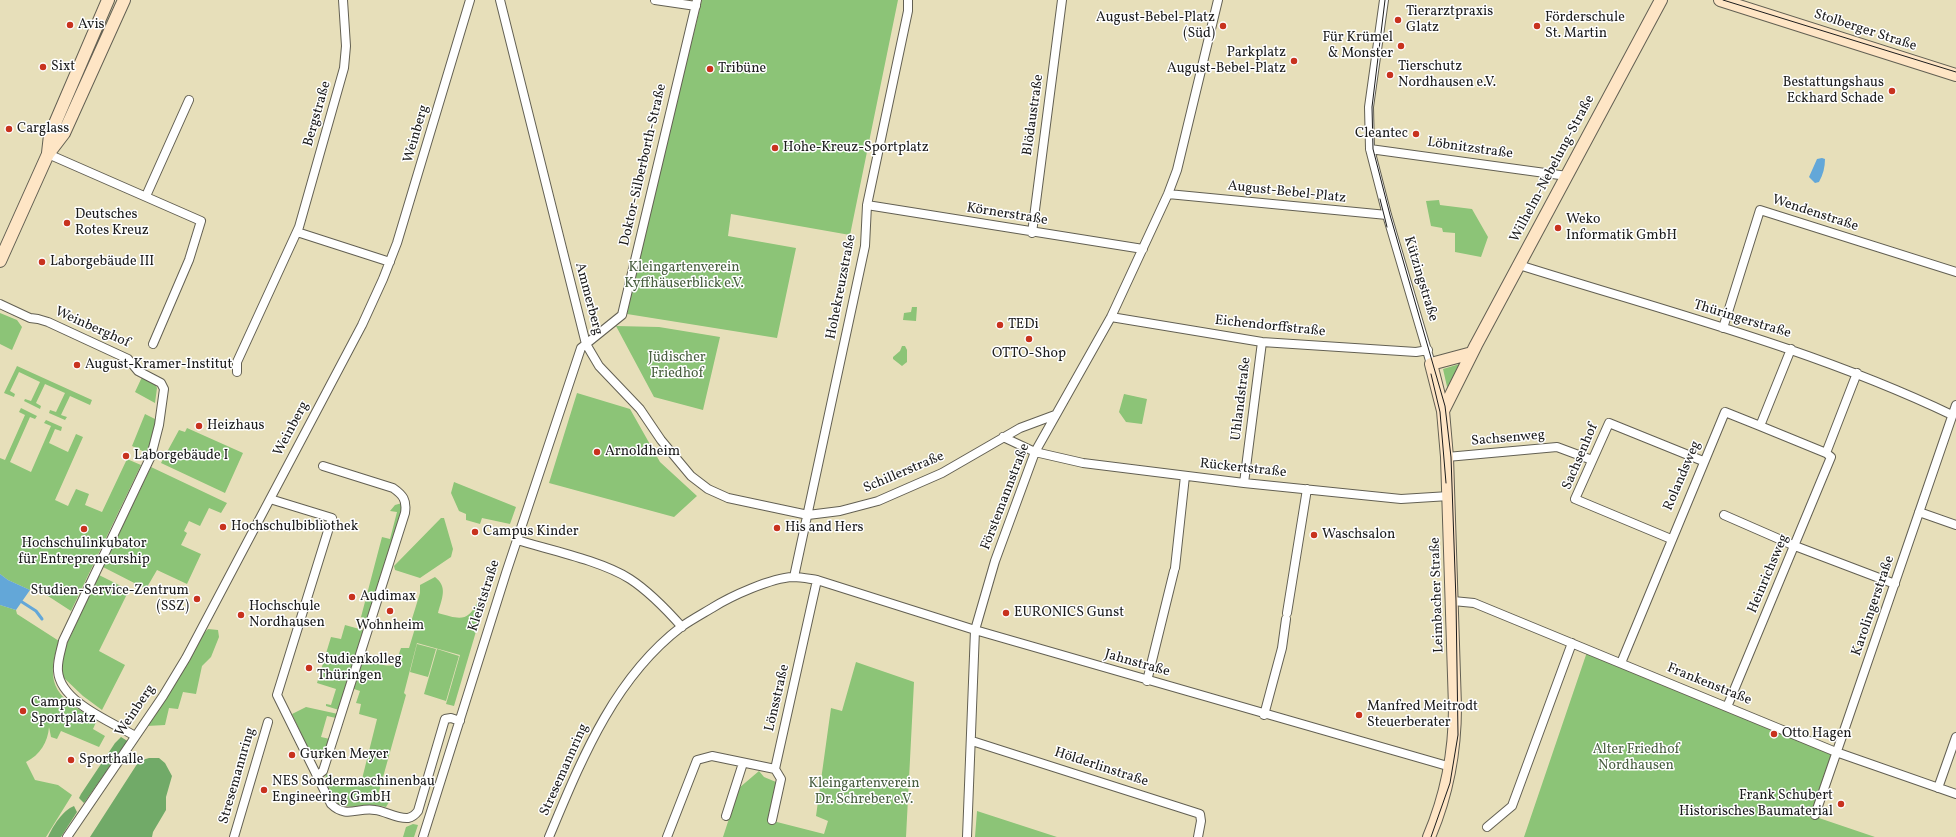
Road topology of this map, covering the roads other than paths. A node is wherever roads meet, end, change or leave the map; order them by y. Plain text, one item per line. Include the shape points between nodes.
1 (108, 0) edge
2 (124, 0) edge
3 (343, 0) edge
4 (470, 0) edge
5 (500, 0) edge
6 (655, 0) edge
7 (908, 0) edge
8 (1062, 0) edge
9 (1218, 0) edge
10 (1384, 0) edge
11 (1661, 0) edge
12 (1720, 0) edge
13 (697, 3) edge
14 (1956, 75) edge
15 (190, 100) dead end
16 (1370, 149) junction
17 (48, 154) junction
18 (1567, 176) junction
19 (1168, 194) junction
20 (146, 196) junction
21 (867, 205) junction
22 (1387, 215) junction
23 (297, 232) junction
24 (1032, 233) junction
25 (1143, 249) junction
26 (0, 262) edge
27 (390, 262) junction
28 (1519, 265) junction
29 (1956, 272) edge
30 (0, 304) edge
31 (1111, 317) junction
32 (1723, 328) junction
33 (1262, 342) junction
34 (153, 344) dead end
35 (586, 344) junction
36 (1791, 349) junction
37 (1428, 350) junction
38 (1472, 353) junction
39 (1431, 364) junction
40 (237, 372) dead end
41 (1857, 373) junction
42 (1956, 405) edge
43 (1443, 411) junction
44 (1056, 415) junction
45 (1952, 415) junction
46 (1760, 426) junction
47 (1003, 437) junction
48 (1035, 452) junction
49 (1826, 453) junction
50 (1447, 457) junction
51 (1592, 460) junction
52 (1703, 461) junction
53 (324, 466) dead end
54 (1185, 476) junction
55 (1244, 483) junction
56 (1307, 489) junction
57 (1449, 496) junction
58 (270, 499) junction
59 (1919, 512) junction
60 (808, 515) junction
61 (1724, 515) dead end
62 (1956, 524) edge
63 (1671, 539) junction
64 (517, 540) junction
65 (1795, 546) junction
66 (794, 577) junction
67 (817, 580) junction
68 (1895, 584) junction
69 (1453, 601) junction
70 (682, 627) junction
71 (975, 630) junction
72 (1572, 643) junction
73 (1621, 663) junction
74 (1147, 681) junction
75 (1727, 707) junction
76 (1264, 715) junction
77 (460, 721) junction
78 (268, 722) dead end
79 (135, 736) junction
80 (1956, 736) edge
81 (972, 741) junction
82 (1836, 752) junction
83 (743, 763) junction
84 (1451, 767) junction
85 (775, 769) junction
86 (318, 775) junction
87 (1938, 788) junction
88 (1956, 794) edge
89 (1815, 815) dead end
90 (726, 816) dead end
91 (772, 820) dead end
92 (1487, 827) dead end
93 (67, 837) edge
94 (234, 837) edge
95 (424, 837) edge
96 (549, 837) edge
97 (666, 837) edge
98 (967, 837) edge
99 (1198, 837) edge
100 (1429, 837) edge

1 - 17 street via 50,135
2 - 17 street via 64,133
3 - 23 street, Bergstraße via 346,46 344,68
4 - 27 street, Weinberg via 427,148
5 - 35 street, Ammerberg
6 - 13 street
7 - 21 street, Hohekreuzstraße via 908,11
8 - 24 street, Blödaustraße
9 - 19 street via 1177,170
10 - 16 street via 1369,107
11 - 18 street, Wilhelm-Nebelung-Straße
12 - 14 street, Stolberger Straße
13 - 35 street, Doktor-Silberborth-Straße via 622,315
15 - 20 street
16 - 18 street, Löbnitzstraße
16 - 22 street
17 - 20 street
17 - 26 street
18 - 28 street, Wilhelm-Nebelung-Straße
19 - 22 street, August-Bebel-Platz
19 - 25 street, Förstemannstraße
20 - 34 street via 201,221 189,260
21 - 24 street, Körnerstraße
21 - 60 street, Hohekreuzstraße via 865,246
22 - 37 street, Kützingstraße
23 - 27 street
23 - 40 street, Bergstraße via 237,362
24 - 25 street, Körnerstraße
25 - 31 street, Förstemannstraße
27 - 58 street, Weinberg via 362,325
28 - 32 street, Thüringerstraße
28 - 38 street, Wilhelm-Nebelung-Straße
29 - 32 street, Wendenstraße via 1760,210
30 - 79 street, Weinberghof via 30,318 48,322 128,359 138,371 161,383 164,389 159,425 150,456 63,641 59,659 58,672 61,681 73,699
31 - 33 street, Eichendorffstraße
31 - 44 street, Förstemannstraße
32 - 36 street, Thüringerstraße
33 - 37 street, Eichendorffstraße via 1416,352
33 - 55 street, Uhlandstraße
35 - 60 street, Ammerberg via 600,366 640,409 691,476 708,489 728,498
35 - 64 street, Kleiststraße via 581,348
36 - 41 street, Thüringerstraße
36 - 46 street
37 - 39 street, Leimbacher Straße
38 - 39 street
38 - 43 street, Wilhelm-Nebelung-Straße
39 - 43 street, Leimbacher Straße
41 - 45 street, Thüringerstraße
41 - 49 street, Heinrichsweg
42 - 45 street, Karolingerstraße
43 - 50 street, Leimbacher Straße
44 - 47 street, Schillerstraße
44 - 48 street, Förstemannstraße
45 - 59 street, Karolingerstraße
46 - 49 street
46 - 52 street, Rolandsweg via 1725,412
47 - 48 street
47 - 60 street, Schillerstraße via 942,473 878,500 840,511
48 - 54 street, Rückertstraße via 1083,463
48 - 71 street, Förstemannstraße via 995,561
49 - 65 street, Heinrichsweg via 1831,457
50 - 51 street, Sachsenweg via 1557,447
50 - 57 street, Leimbacher Straße
51 - 52 street, Sachsenhof via 1608,423
51 - 63 street, Sachsenhof via 1575,499
52 - 63 street, Rolandsweg
53 - 86 street via 393,488 403,495 406,503 323,771
54 - 55 street, Rückertstraße
54 - 74 street via 1175,569
55 - 56 street, Rückertstraße
56 - 57 street, Rückertstraße via 1401,498
56 - 76 street via 1282,648
57 - 69 street, Leimbacher Straße
58 - 79 street, Weinberg via 186,658
58 - 86 street via 332,518 277,694
59 - 62 street
59 - 68 street, Karolingerstraße
60 - 66 street, Hohekreuzstraße
61 - 65 street
63 - 73 street, Rolandsweg
64 - 70 street via 602,566 629,578 651,594
64 - 77 street, Kleiststraße
65 - 68 street
65 - 75 street, Heinrichsweg
66 - 67 street, Stresemannring
66 - 70 street, Stresemannring via 754,588 725,600
67 - 71 street, Jahnstraße
67 - 85 street, Lönsstraße
68 - 82 street, Karolingerstraße
69 - 72 street, Frankenstraße via 1474,603
69 - 84 street, Leimbacher Straße via 1455,735
70 - 96 street, Stresemannring via 657,648 641,666 599,726
71 - 74 street, Jahnstraße
71 - 81 street, Förstemannstraße
72 - 73 street, Frankenstraße
72 - 92 street via 1512,806
73 - 75 street, Frankenstraße
74 - 76 street, Jahnstraße
75 - 82 street, Frankenstraße
76 - 84 street, Jahnstraße
77 - 86 street via 451,718 445,720 418,811 413,816 406,818 370,809 355,813 335,808 326,798
77 - 95 street, Kleiststraße
78 - 94 street, Stresemannring
79 - 93 street, Weinberg
80 - 87 street
81 - 98 street, Förstemannstraße
81 - 99 street, Hölderlinstraße via 1200,814
82 - 87 street, Frankenstraße
82 - 89 street, Karolingerstraße
83 - 85 street
83 - 90 street
83 - 97 street via 712,756 697,760
84 - 100 street, Leimbacher Straße via 1443,801
85 - 91 street, Lönsstraße via 780,779
87 - 88 street, Frankenstraße

